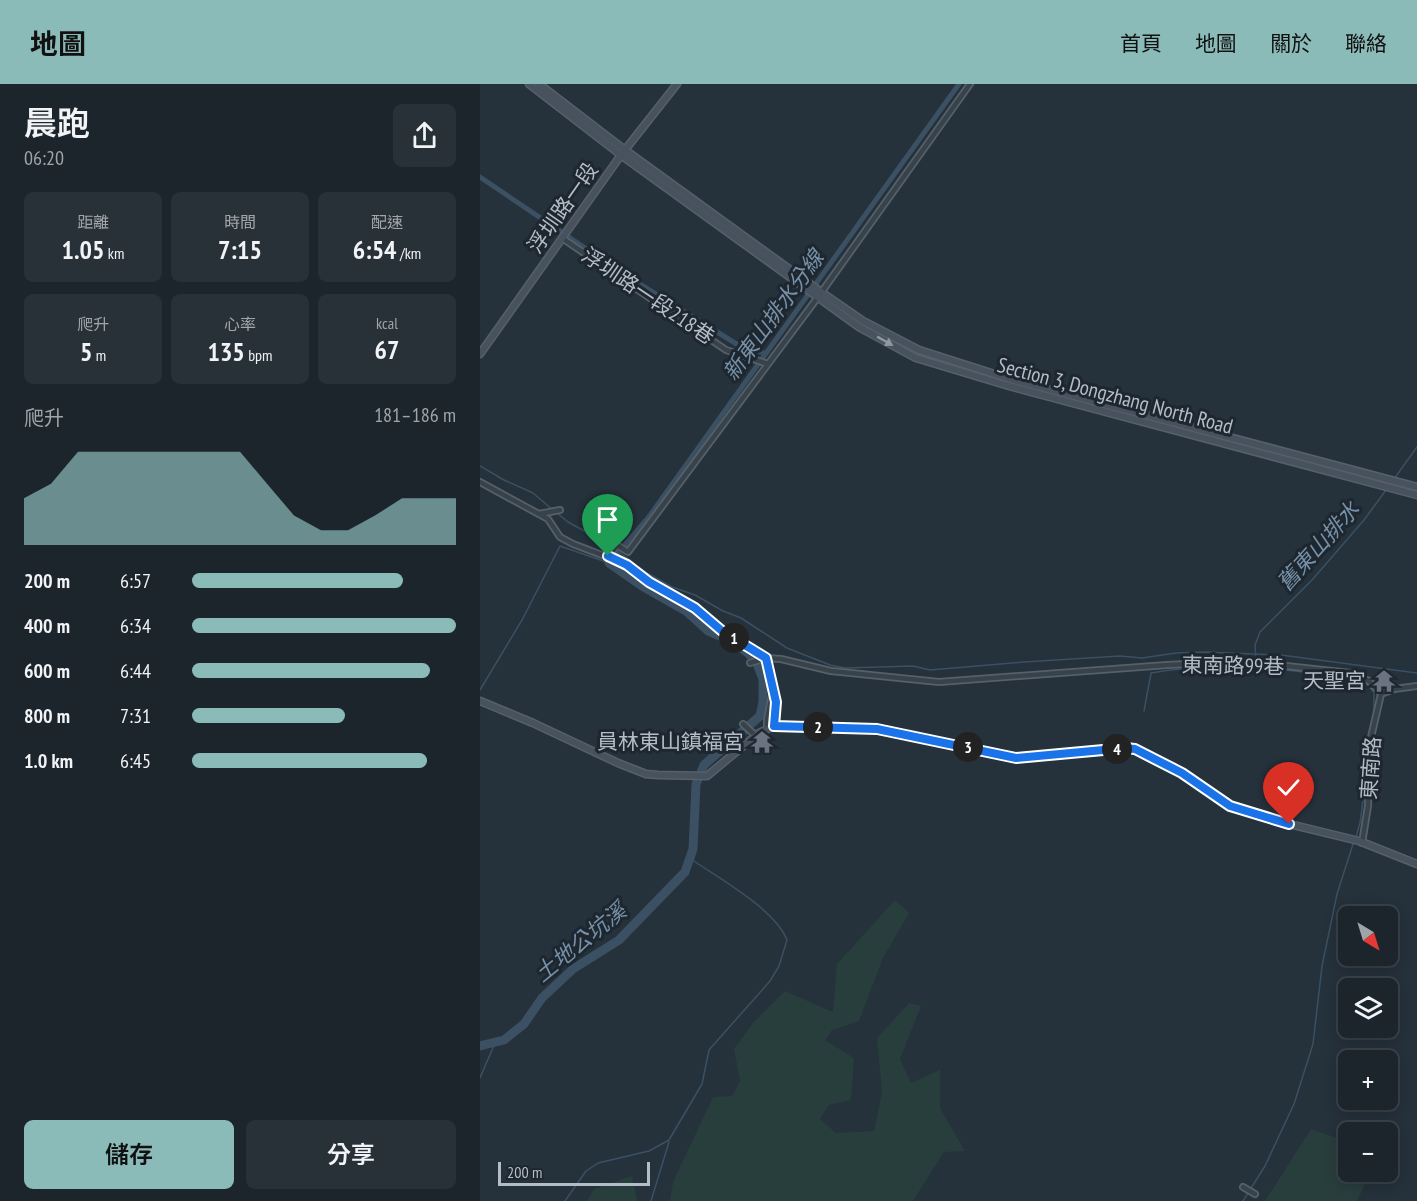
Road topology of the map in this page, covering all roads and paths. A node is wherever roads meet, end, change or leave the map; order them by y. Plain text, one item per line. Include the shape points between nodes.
1 (530, 84) edge
2 (539, 84) edge
3 (677, 84) edge
4 (970, 84) edge
5 (623, 152) junction
6 (562, 238) junction
7 (820, 295) junction
8 (480, 354) edge
9 (768, 364) junction
10 (480, 482) edge
11 (1417, 487) edge
12 (1417, 495) edge
13 (560, 510) dead end
14 (539, 514) junction
15 (608, 556) junction
16 (766, 658) junction
17 (750, 663) dead end
18 (1417, 686) edge
19 (773, 693) junction
20 (1381, 694) junction
21 (480, 701) edge
22 (743, 724) dead end
23 (774, 726) junction
24 (767, 729) junction
25 (756, 736) junction
26 (1360, 842) junction
27 (1417, 864) edge
28 (1243, 1187) dead end
29 (1255, 1194) dead end

1 - 5 street
2 - 5 street
3 - 5 street, 浮圳路一段
4 - 7 street
5 - 6 street, 浮圳路一段
5 - 7 street
6 - 8 street, 浮圳路一段
6 - 9 street, 浮圳路一段218巷 via 726,350
7 - 9 street
7 - 11 street, Section 3, Dongzhang North Road via 910,345 965,366
7 -> 12 street, Section 3, Dongzhang North Road via 859,327 916,358
9 - 15 street via 628,552 617,545
10 - 14 street
13 - 14 street
14 - 15 street via 548,519 560,537
15 - 16 street via 695,608 722,631
16 - 17 street
16 - 19 street
16 - 20 street, 東南路99巷 via 831,671 939,682 1231,662 1352,673 1363,677
18 - 20 street
19 - 23 street
19 - 24 street
20 - 26 street, 東南路 via 1369,746 1368,806
21 - 25 street via 646,774 707,776
22 - 25 street
23 - 24 street
23 - 26 street via 877,729 1016,758 1135,749 1182,773 1234,808
24 - 25 street
26 - 27 street
28 - 29 street

